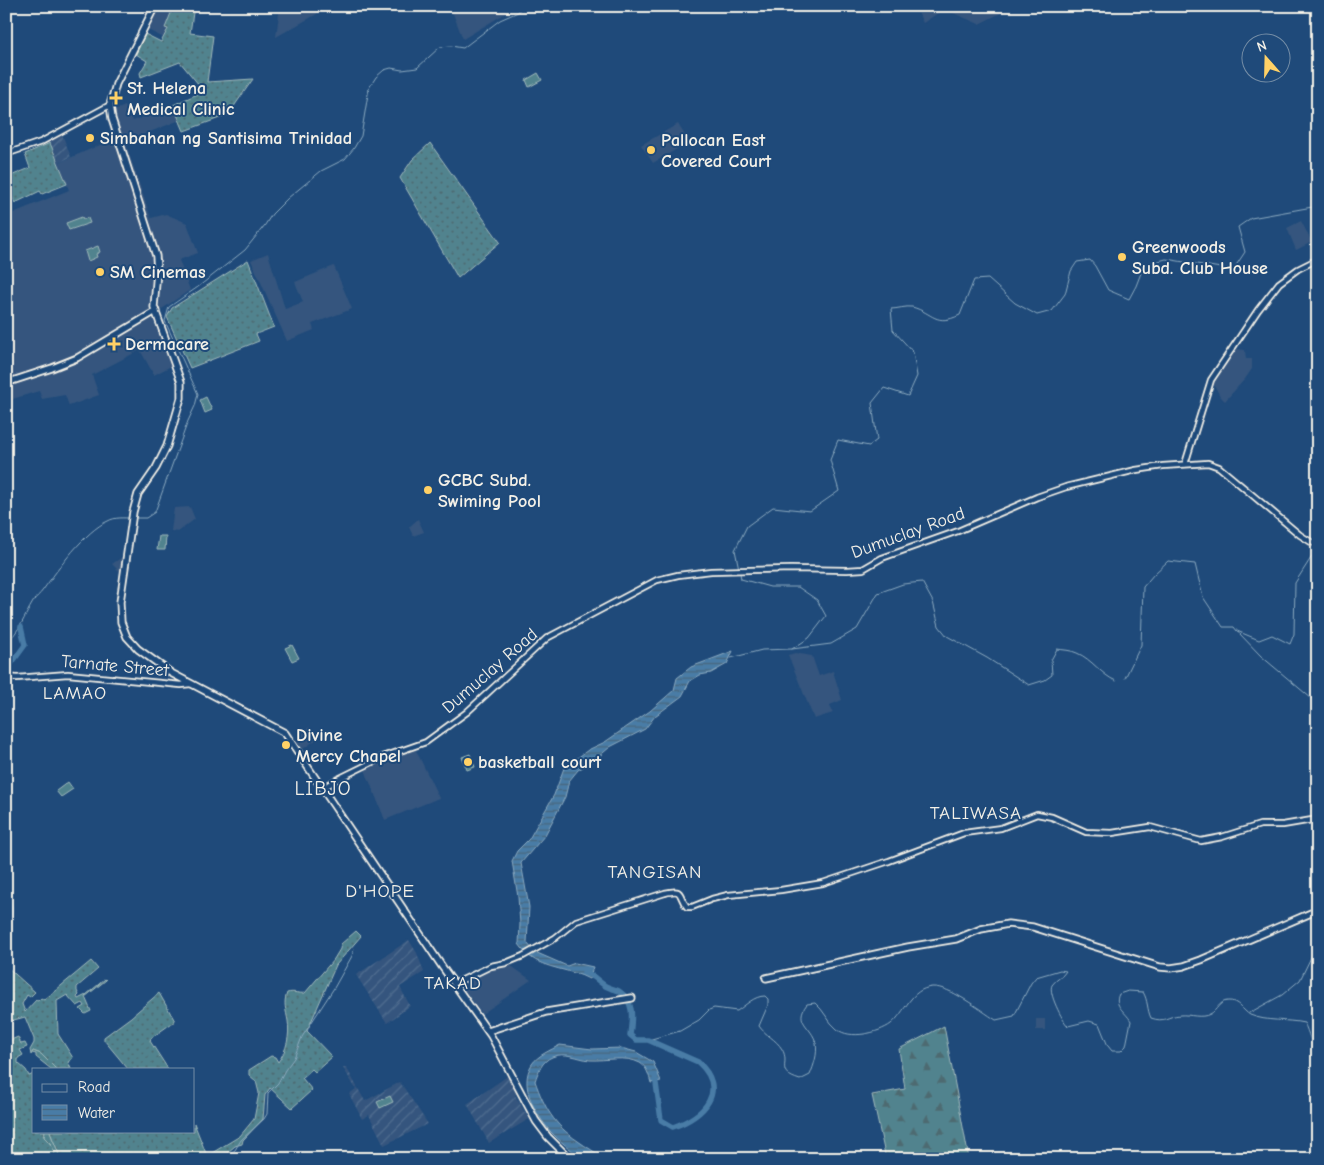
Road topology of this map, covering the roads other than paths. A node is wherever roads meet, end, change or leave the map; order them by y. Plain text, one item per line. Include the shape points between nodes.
1 (10, 6) edge
2 (155, 6) edge
3 (6, 9) edge
4 (110, 105) junction
5 (6, 154) edge
6 (1318, 260) edge
7 (156, 311) junction
8 (6, 383) edge
9 (1185, 464) junction
10 (1318, 544) edge
11 (6, 677) edge
12 (191, 684) junction
13 (323, 788) junction
14 (1318, 819) edge
15 (1318, 910) edge
16 (766, 978) dead end
17 (454, 984) junction
18 (632, 998) dead end
19 (488, 1032) junction
20 (570, 1159) edge

1 - 3 street
2 - 4 main road via 116,84
4 - 5 street via 41,142
4 - 7 main road via 156,256
6 - 9 street via 1279,283 1215,374
7 - 8 main road via 77,358
7 - 12 main road via 182,393 167,446 138,494 131,523 120,615 128,637 141,652
9 - 10 street, Dumuclay Road via 1208,463 1219,467 1300,535
9 - 13 street, Dumuclay Road via 1136,470 1052,491 864,568 711,571 657,580 548,638 467,712 426,742 382,757
11 - 12 street, Tarnate Street via 68,674
12 - 13 main road via 284,734
13 - 17 main road
14 - 17 street via 1260,825 1201,840 1150,827 1112,833 1086,832 1037,814 1001,828 964,833 824,883 728,895 692,908 684,904 679,891 665,893 576,921 552,940 523,956 491,966
15 - 16 main road via 1201,960 1171,968 1033,927 1008,924 956,939
17 - 19 main road
18 - 19 main road via 546,1012
19 - 20 main road via 536,1120

